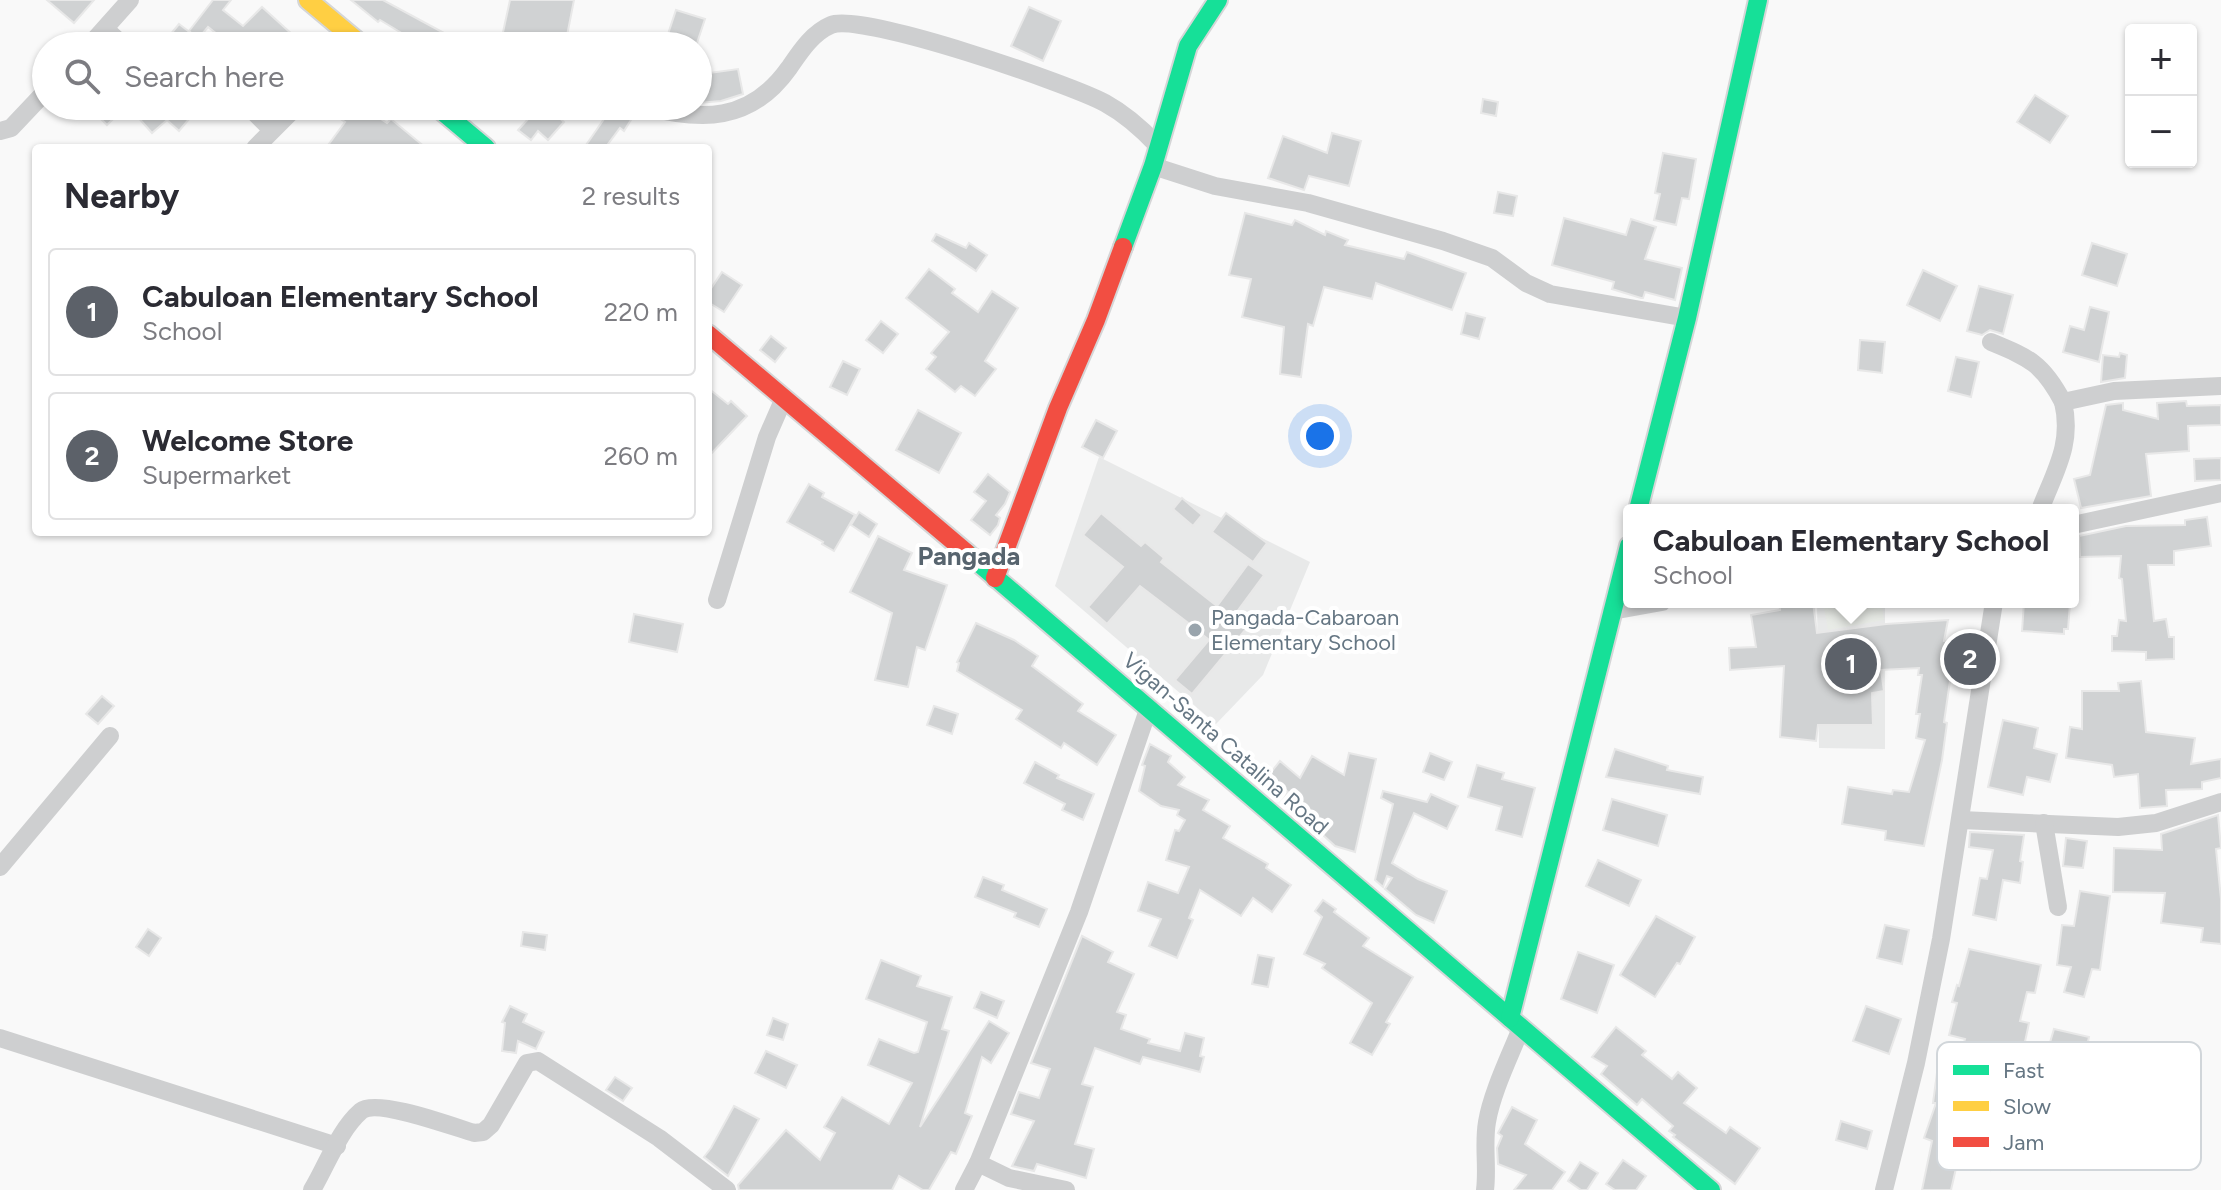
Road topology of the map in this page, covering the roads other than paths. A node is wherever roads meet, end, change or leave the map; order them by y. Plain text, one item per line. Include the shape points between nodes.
1 (130, 0) edge
2 (308, 0) edge
3 (1218, 0) edge
4 (1758, 0) edge
5 (105, 29) junction
6 (102, 32) edge
7 (108, 32) edge
8 (346, 32) edge
9 (32, 106) edge
10 (712, 115) edge
11 (262, 120) edge
12 (282, 120) edge
13 (453, 120) edge
14 (272, 130) junction
15 (0, 131) edge
16 (259, 144) edge
17 (481, 144) edge
18 (1157, 145) junction
19 (1153, 166) junction
20 (1687, 318) junction
21 (712, 337) edge
22 (1991, 342) dead end
23 (2221, 386) edge
24 (784, 398) junction
25 (2063, 402) junction
26 (2221, 493) edge
27 (1640, 504) edge
28 (2042, 504) edge
29 (2079, 524) edge
30 (1623, 569) edge
31 (995, 578) junction
32 (717, 600) dead end
33 (1629, 608) edge
34 (1993, 608) edge
35 (1612, 611) junction
36 (1149, 707) junction
37 (110, 736) dead end
38 (2221, 802) edge
39 (1961, 820) junction
40 (2044, 823) junction
41 (0, 867) edge
42 (2058, 907) dead end
43 (1516, 1023) junction
44 (0, 1038) edge
45 (337, 1146) junction
46 (978, 1163) junction
47 (312, 1190) edge
48 (727, 1190) edge
49 (964, 1190) edge
50 (1066, 1190) edge
51 (1485, 1190) edge
52 (1711, 1190) edge
53 (1884, 1190) edge

1 - 5 street
2 - 8 street
3 - 18 street via 1188,46
4 - 20 street
5 - 6 street
5 - 7 street
9 - 15 street via 11,128
10 - 18 street via 746,108 768,92 820,31 833,24 857,23 932,41 1075,91 1123,114
11 - 14 street
12 - 14 street
13 - 17 street
14 - 16 street
18 - 19 street
19 - 20 street via 1443,241 1492,258 1550,294
19 - 31 street
20 - 27 street
21 - 24 street, Vigan-Santa Catalina Road
22 - 25 street via 2041,366
23 - 25 street via 2114,391
24 - 31 street, Vigan-Santa Catalina Road
24 - 32 street
25 - 28 street via 2065,449
26 - 29 street
30 - 35 street
31 - 36 street, Vigan-Santa Catalina Road
33 - 35 street
34 - 39 street
35 - 43 street
36 - 43 street, Vigan-Santa Catalina Road
36 - 46 street via 1079,912
37 - 41 street
38 - 40 street via 2137,825
39 - 40 street
39 - 53 street via 1916,1063
40 - 42 street
43 - 51 street via 1488,1116
43 - 52 street, Vigan-Santa Catalina Road
44 - 45 street
45 - 47 street
45 - 48 street via 362,1110 370,1107 483,1132 527,1063 538,1061 659,1138
46 - 49 street
46 - 50 street via 1009,1178

